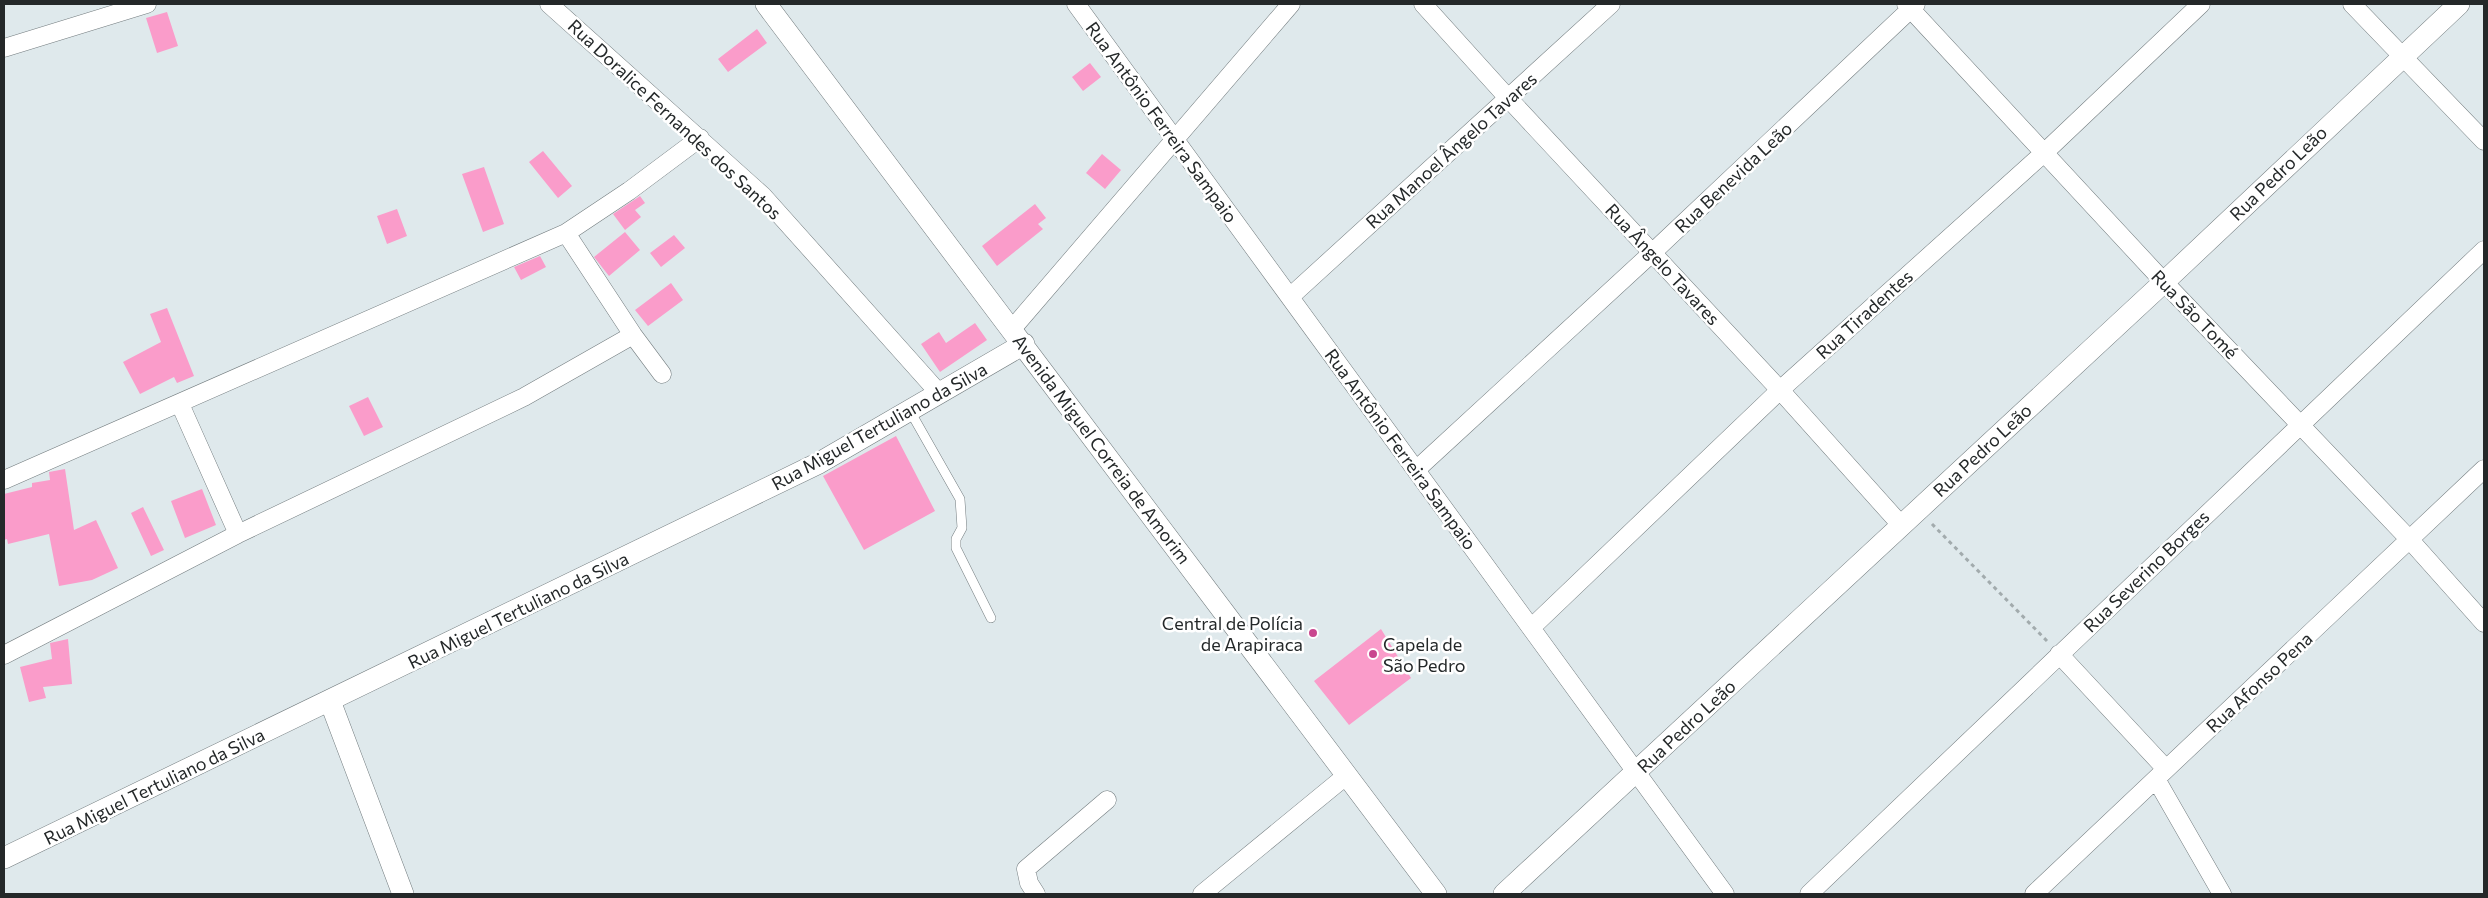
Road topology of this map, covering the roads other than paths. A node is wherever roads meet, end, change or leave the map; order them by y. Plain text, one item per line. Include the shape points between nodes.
1 (148, 4) edge
2 (549, 4) edge
3 (766, 4) edge
4 (1076, 4) edge
5 (1291, 4) edge
6 (1423, 4) edge
7 (1610, 4) edge
8 (2201, 4) edge
9 (2352, 4) edge
10 (2458, 4) edge
11 (1911, 5) edge
12 (4, 48) edge
13 (2402, 56) junction
14 (1508, 98) junction
15 (700, 138) junction
16 (1175, 139) junction
17 (2484, 141) edge
18 (2045, 152) junction
19 (566, 233) junction
20 (2484, 250) edge
21 (1653, 252) junction
22 (2164, 282) junction
23 (1291, 296) junction
24 (633, 335) junction
25 (1018, 336) junction
26 (662, 374) dead end
27 (1780, 390) junction
28 (939, 393) junction
29 (180, 404) junction
30 (910, 410) junction
31 (2300, 424) junction
32 (2484, 469) edge
33 (1416, 470) junction
34 (4, 480) edge
35 (1901, 525) junction
36 (238, 534) junction
37 (2410, 540) junction
38 (991, 618) dead end
39 (2484, 623) edge
40 (1531, 628) junction
41 (2060, 654) junction
42 (4, 655) edge
43 (330, 701) junction
44 (1636, 772) junction
45 (2161, 774) junction
46 (1347, 775) junction
47 (1107, 800) dead end
48 (4, 858) edge
49 (403, 894) edge
50 (1036, 894) edge
51 (1202, 894) edge
52 (1436, 894) edge
53 (1504, 894) edge
54 (1725, 894) edge
55 (1809, 894) edge
56 (2034, 894) edge
57 (2222, 894) edge

1 - 12 street
2 - 15 street, Rua Doralice Fernandes dos Santos
3 - 25 street, Avenida Miguel Correia de Amorim
4 - 16 street, Rua Antônio Ferreira Sampaio
5 - 16 street
6 - 14 street, Rua Ângelo Tavares
7 - 14 street, Rua Manoel Ângelo Tavares
8 - 18 street, Rua Tiradentes
9 - 13 street
10 - 13 street, Rua Pedro Leão
11 - 18 street, Rua São Tomé
11 - 21 street, Rua Benevida Leão
13 - 17 street
13 - 22 street, Rua Pedro Leão
14 - 21 street, Rua Ângelo Tavares
14 - 23 street, Rua Manoel Ângelo Tavares
15 - 19 street
15 - 28 street, Rua Doralice Fernandes dos Santos via 762,196
16 - 23 street, Rua Antônio Ferreira Sampaio
16 - 25 street
18 - 22 street, Rua São Tomé
18 - 27 street, Rua Tiradentes
19 - 24 street
19 - 29 street
20 - 31 street, Rua Severino Borges
21 - 27 street, Rua Ângelo Tavares
21 - 33 street, Rua Benevida Leão
22 - 31 street, Rua São Tomé
22 - 35 street, Rua Pedro Leão
23 - 33 street, Rua Antônio Ferreira Sampaio
24 - 26 street
24 - 36 street via 524,397
25 - 28 street, Rua Miguel Tertuliano da Silva
25 - 46 street, Avenida Miguel Correia de Amorim
27 - 35 street, Rua Ângelo Tavares
27 - 40 street, Rua Tiradentes
28 - 30 street, Rua Miguel Tertuliano da Silva
29 - 34 street
29 - 36 street
30 - 38 lane via 960,499 962,528 956,539 956,548
30 - 43 street, Rua Miguel Tertuliano da Silva via 820,463
31 - 37 street, Rua São Tomé
31 - 41 street, Rua Severino Borges
32 - 37 street, Rua Afonso Pena
33 - 40 street, Rua Antônio Ferreira Sampaio
35 - 44 street, Rua Pedro Leão
36 - 42 street
37 - 39 street, Rua São Tomé
37 - 45 street, Rua Afonso Pena
40 - 44 street, Rua Antônio Ferreira Sampaio
41 - 45 street
41 - 55 street, Rua Severino Borges
43 - 48 street, Rua Miguel Tertuliano da Silva
43 - 49 street
44 - 53 street, Rua Pedro Leão
44 - 54 street, Rua Antônio Ferreira Sampaio
45 - 56 street, Rua Afonso Pena
45 - 57 street
46 - 51 street
46 - 52 street, Avenida Miguel Correia de Amorim
47 - 50 street via 1026,869

